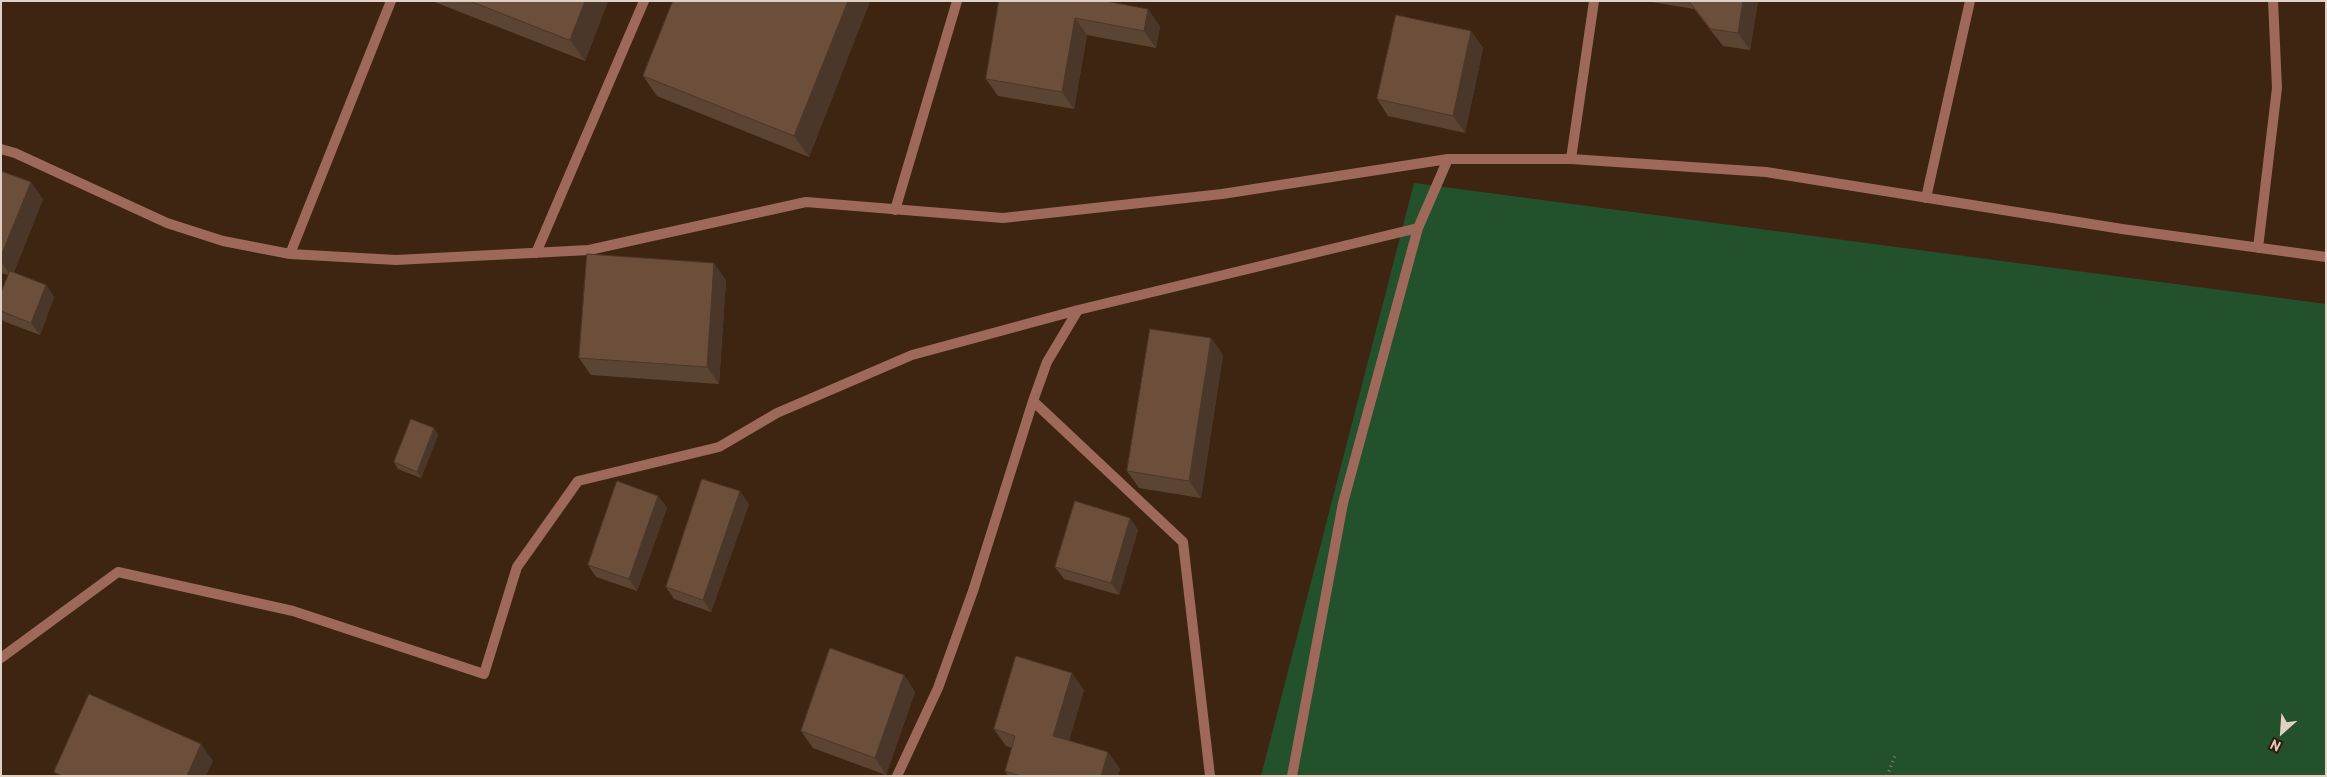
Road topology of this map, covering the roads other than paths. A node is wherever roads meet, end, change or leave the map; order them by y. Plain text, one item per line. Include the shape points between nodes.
1 (391, 1) edge
2 (644, 1) edge
3 (957, 1) edge
4 (1594, 1) edge
5 (1970, 1) edge
6 (2274, 1) edge
7 (1, 149) edge
8 (1448, 159) junction
9 (1571, 159) junction
10 (1926, 198) junction
11 (895, 210) junction
12 (1418, 228) junction
13 (2258, 248) junction
14 (290, 254) junction
15 (536, 254) junction
16 (2326, 257) edge
17 (1078, 310) junction
18 (1033, 401) junction
19 (1, 658) edge
20 (897, 776) edge
21 (1210, 776) edge
22 (1292, 776) edge

1 - 14 street
2 - 15 street
3 - 11 street
4 - 9 street
5 - 10 street
6 - 13 street via 2278,88
7 - 14 street via 167,223 223,241
8 - 9 street
8 - 11 street via 1222,194 1003,218
8 - 12 street
9 - 10 street via 1766,172
10 - 13 street
11 - 15 street via 806,202 589,250
12 - 17 street
12 - 22 street via 1343,502
13 - 16 street
14 - 15 street via 396,260
17 - 18 street via 1047,362
17 - 19 street via 912,355 777,413 720,448 578,481 517,567 484,674 293,611 118,572
18 - 20 street via 973,591 938,688
18 - 21 street via 1183,542

